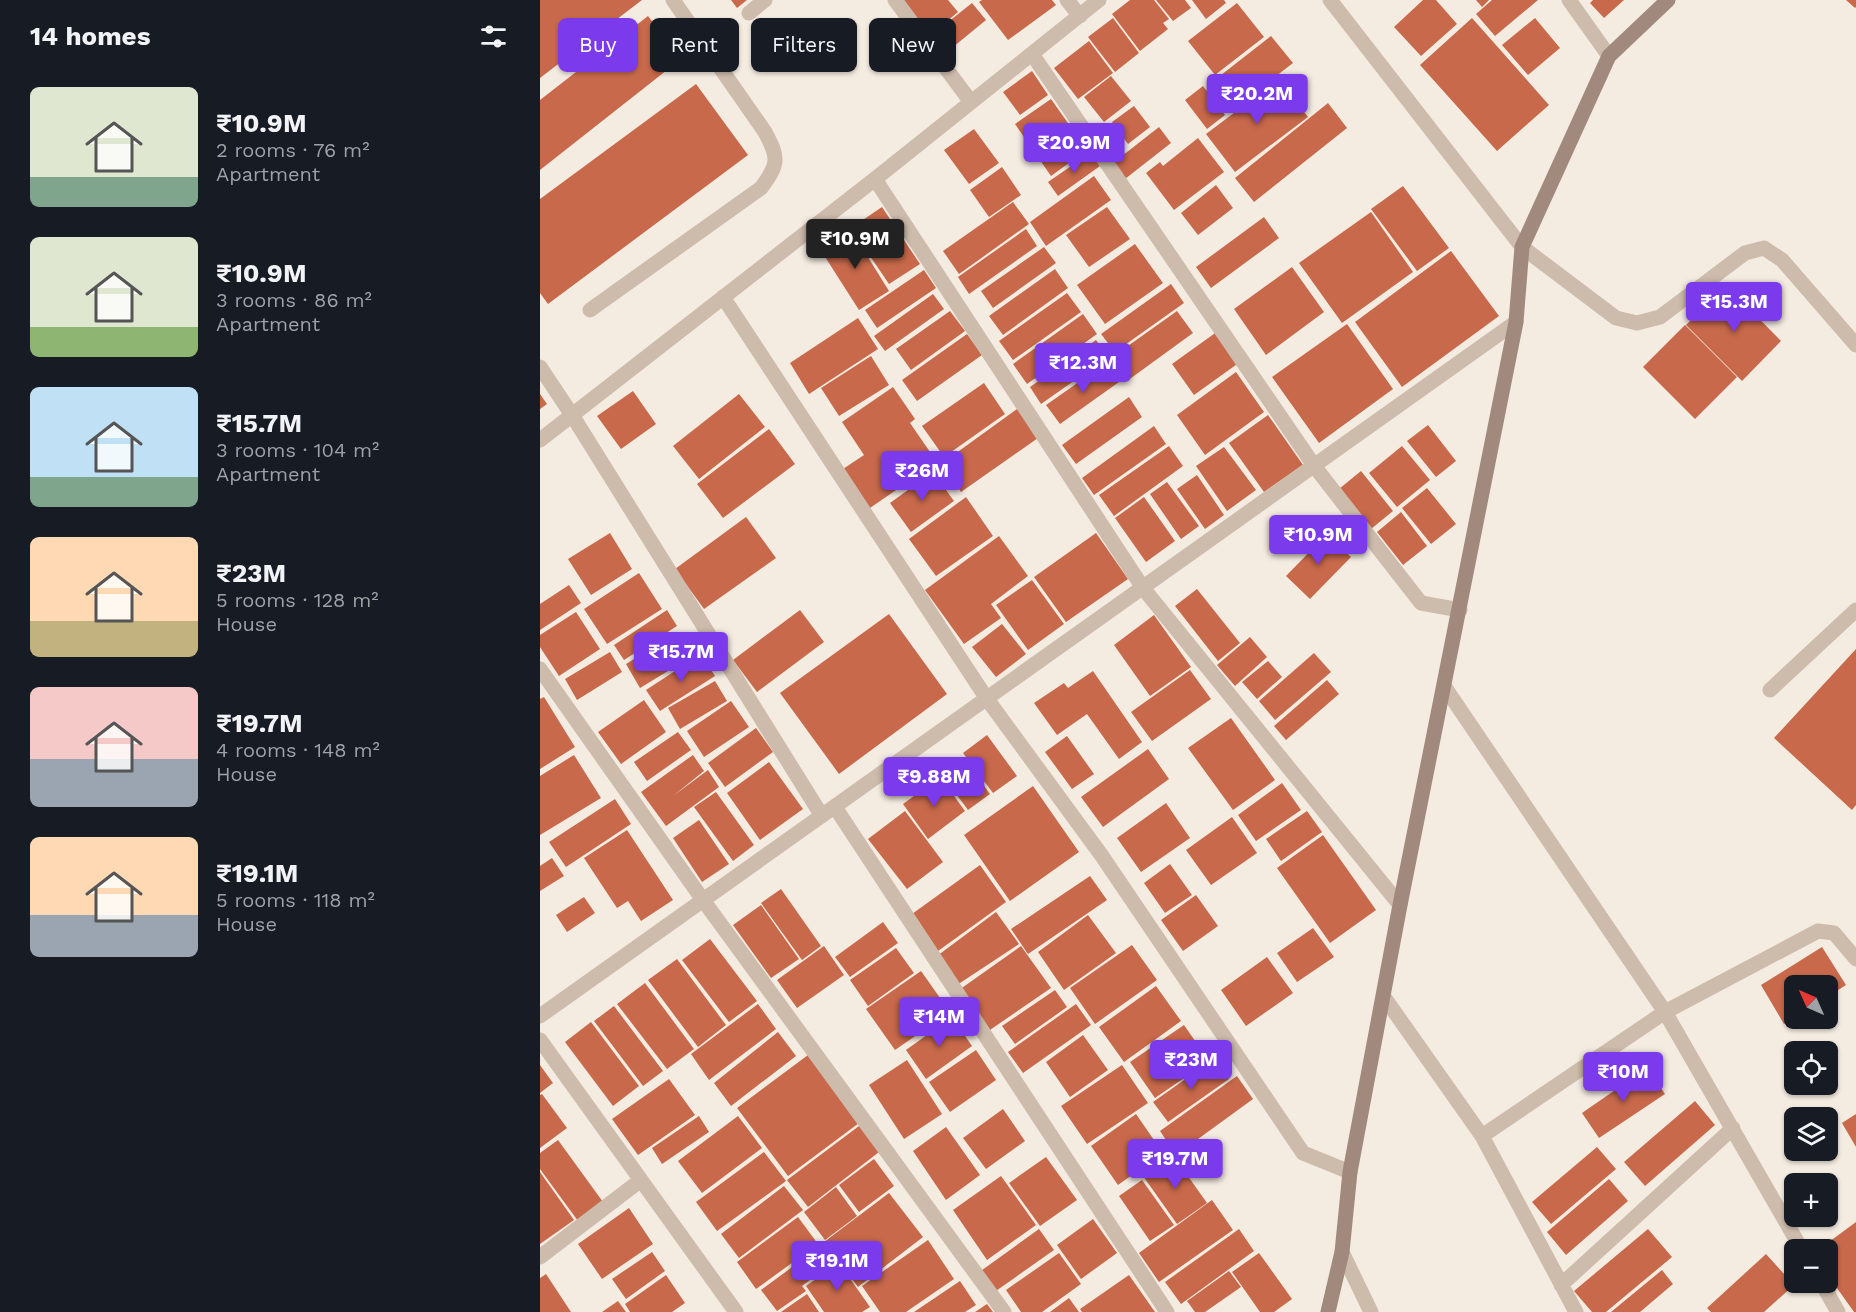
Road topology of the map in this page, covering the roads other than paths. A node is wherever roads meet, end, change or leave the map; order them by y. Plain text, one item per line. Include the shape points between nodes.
1 (673, 0) edge
2 (765, 0) edge
3 (895, 0) edge
4 (1067, 0) edge
5 (1099, 0) edge
6 (1330, 0) edge
7 (1569, 0) edge
8 (1668, 0) edge
9 (749, 13) dead end
10 (1080, 16) junction
11 (1032, 54) junction
12 (1609, 56) junction
13 (971, 102) junction
14 (875, 179) junction
15 (1522, 248) junction
16 (723, 297) junction
17 (590, 310) dead end
18 (1516, 322) junction
19 (1856, 345) edge
20 (540, 367) edge
21 (572, 415) junction
22 (540, 440) edge
23 (1315, 466) junction
24 (1143, 588) junction
25 (1460, 610) junction
26 (1856, 610) edge
27 (540, 669) edge
28 (1444, 686) junction
29 (1770, 690) dead end
30 (987, 699) junction
31 (828, 812) junction
32 (703, 900) junction
33 (1400, 905) junction
34 (1856, 959) edge
35 (1384, 997) junction
36 (1665, 1012) junction
37 (540, 1016) edge
38 (540, 1040) edge
39 (1733, 1128) junction
40 (1482, 1136) junction
41 (1350, 1172) junction
42 (641, 1180) junction
43 (1796, 1239) edge
44 (1342, 1252) junction
45 (540, 1257) edge
46 (1561, 1285) junction
47 (1827, 1293) edge
48 (736, 1312) edge
49 (1004, 1312) edge
50 (1167, 1312) edge
51 (1328, 1312) edge
52 (1371, 1312) edge
53 (1576, 1312) edge
54 (1838, 1312) edge

1 - 17 street via 765,132 775,151 774,171 761,188
2 - 9 street
3 - 13 street
4 - 10 street
5 - 10 street
6 - 15 street
7 - 12 street
8 - 12 main road
10 - 11 street
11 - 13 street
11 - 23 street
12 - 15 main road
13 - 14 street
14 - 16 street
14 - 24 street
15 - 18 main road
15 - 19 street via 1616,318 1637,323 1660,318 1745,253 1764,248 1782,260
16 - 21 street
16 - 30 street
18 - 23 street
18 - 25 main road
20 - 21 street
21 - 22 street
21 - 31 street
23 - 24 street
23 - 25 street via 1421,603
24 - 30 street
24 - 33 street
25 - 28 main road
26 - 29 street
27 - 32 street
28 - 33 main road
28 - 36 street
30 - 31 street
30 - 41 street via 1101,856 1303,1153
31 - 32 street
31 - 50 street
32 - 37 street
32 - 49 street
33 - 35 main road
34 - 36 street via 1834,933 1818,931
35 - 40 street
35 - 41 main road
36 - 39 street
36 - 40 street
38 - 42 street
39 - 43 street
39 - 46 street
40 - 46 street
41 - 44 main road
42 - 45 street
42 - 48 street
44 - 51 main road
44 - 52 street
46 - 53 street
47 - 54 street

